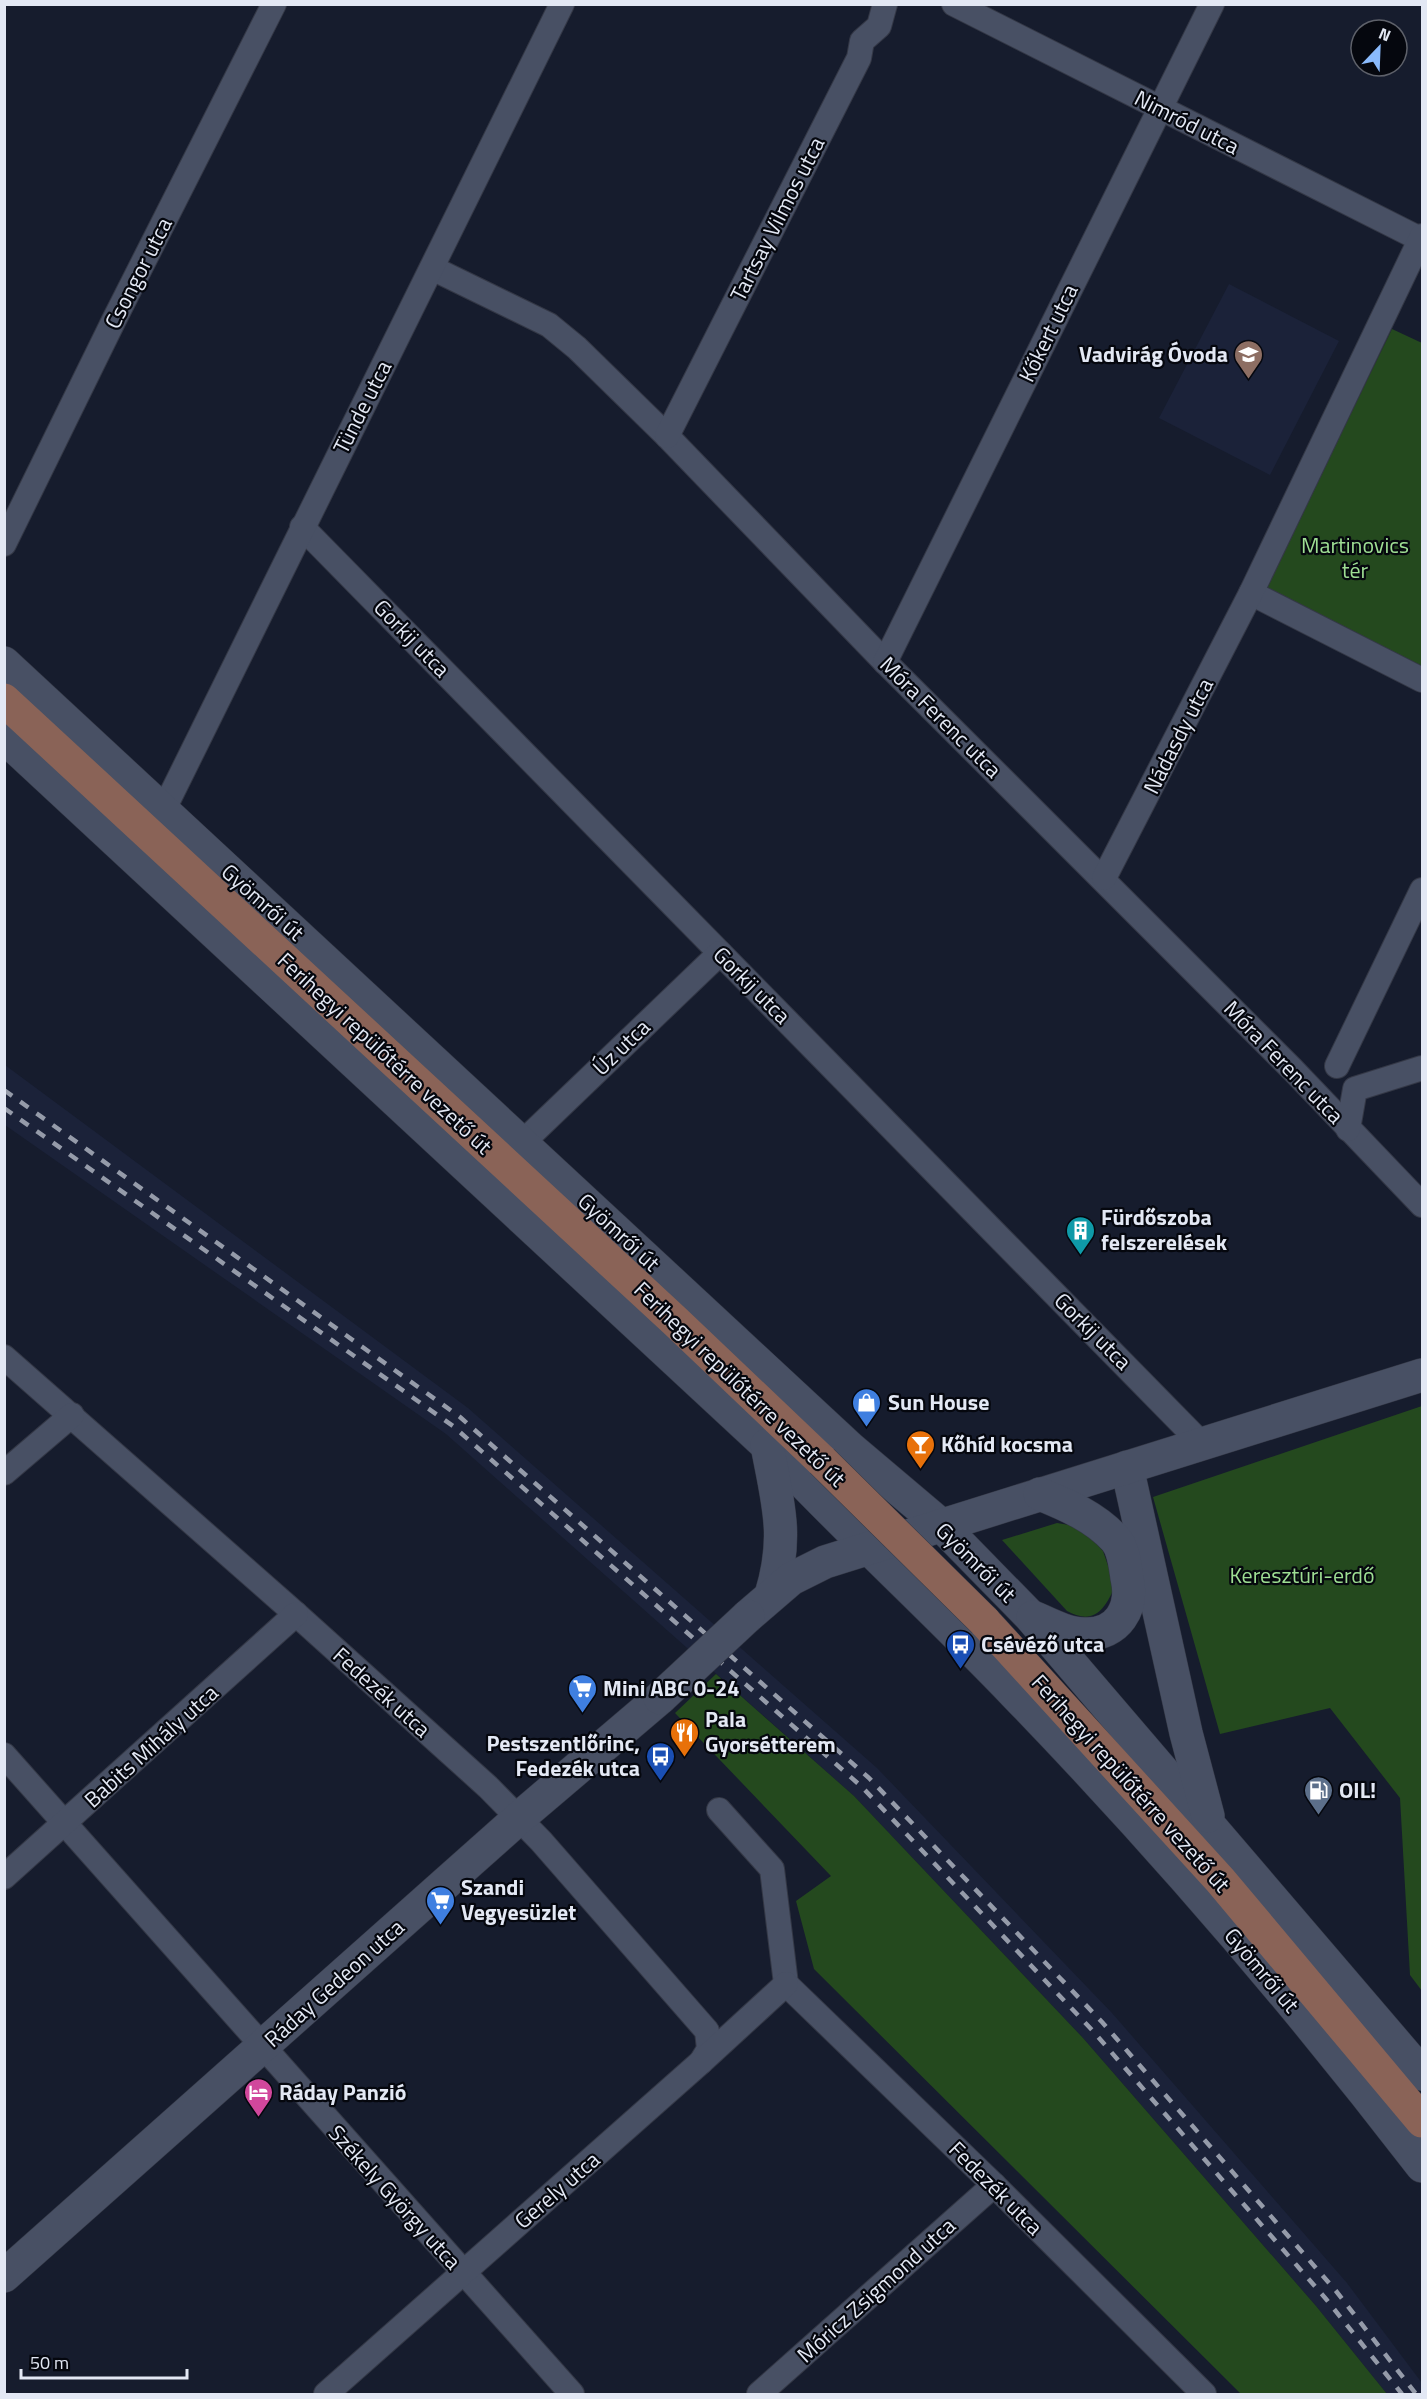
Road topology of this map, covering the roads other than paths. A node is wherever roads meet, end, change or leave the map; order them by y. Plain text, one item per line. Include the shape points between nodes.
1 (274, 4) edge
2 (562, 4) edge
3 (885, 4) edge
4 (954, 4) edge
5 (1212, 4) edge
6 (1160, 108) junction
7 (1422, 238) edge
8 (432, 268) junction
9 (667, 436) junction
10 (302, 527) junction
11 (4, 544) edge
12 (1251, 593) junction
13 (885, 662) junction
14 (4, 663) edge
15 (1422, 680) edge
16 (4, 700) edge
17 (4, 737) edge
18 (163, 811) junction
19 (1104, 879) junction
20 (1422, 890) edge
21 (720, 952) junction
22 (1337, 1066) junction
23 (1422, 1068) edge
24 (1293, 1070) junction
25 (1355, 1089) junction
26 (1348, 1129) junction
27 (523, 1142) junction
28 (1422, 1205) edge
29 (4, 1358) edge
30 (1422, 1375) edge
31 (72, 1415) junction
32 (1202, 1444) junction
33 (770, 1448) junction
34 (836, 1454) junction
35 (1127, 1467) junction
36 (4, 1473) edge
37 (1040, 1494) junction
38 (941, 1525) junction
39 (867, 1548) junction
40 (995, 1579) junction
41 (760, 1605) junction
42 (296, 1614) junction
43 (1030, 1616) junction
44 (948, 1629) junction
45 (4, 1755) edge
46 (719, 1810) dead end
47 (519, 1818) junction
48 (64, 1824) junction
49 (1210, 1825) junction
50 (4, 1877) edge
51 (786, 1984) junction
52 (262, 2047) junction
53 (701, 2062) junction
54 (1422, 2073) edge
55 (1422, 2121) edge
56 (1422, 2166) edge
57 (994, 2185) junction
58 (462, 2273) junction
59 (4, 2276) edge
60 (326, 2394) edge
61 (572, 2394) edge
62 (759, 2394) edge
63 (1204, 2394) edge

1 - 11 street, Csongor utca
2 - 8 street, Tünde utca
3 - 9 street, Tartsay Vilmos utca via 879,26 862,41 859,58
4 - 6 street, Nimród utca
5 - 6 street, Kőkert utca
6 - 7 street, Nimród utca
6 - 13 street, Kőkert utca
7 - 12 street
8 - 9 street, Móra Ferenc utca via 549,325 578,348
8 - 10 street, Tünde utca
9 - 13 street, Móra Ferenc utca
10 - 18 street, Tünde utca
10 - 21 street, Gorkij utca
12 - 15 street
12 - 19 street, Nádasdy utca
13 - 19 street, Móra Ferenc utca
14 - 18 street, Gyömrői út
16 - 34 main road, Ferihegyi repülőtérre vezető út via 675,1321
17 - 33 street, Gyömrői út
18 - 27 street, Gyömrői út
19 - 24 street, Móra Ferenc utca
20 - 22 street
21 - 27 street, Úz utca
21 - 32 street, Gorkij utca
22 - 24 street
22 - 25 street, Móra Ferenc utca
23 - 25 street
24 - 26 street, Móra Ferenc utca
25 - 26 street
26 - 28 street, Móra Ferenc utca
27 - 34 street, Gyömrői út
29 - 31 street, Fedezék utca
30 - 32 street
31 - 36 street
31 - 42 street, Fedezék utca
32 - 35 street
33 - 34 street via 803,1465 834,1491 852,1489 861,1479 864,1465
33 - 39 street, Gyömrői út
33 - 41 street via 782,1529 779,1567
34 - 38 street, Gyömrői út
34 - 55 main road, Ferihegyi repülőtérre vezető út, bridge via 1220,1880
35 - 37 street
35 - 49 street, Gyömrői út
37 - 38 street
37 - 43 street via 1088,1517 1116,1540 1121,1548 1130,1602 1119,1620 1096,1633 1056,1628
38 - 39 street
38 - 40 street, Gyömrői út
39 - 41 street, Ráday Gedeon utca via 812,1567
39 - 44 street, Gyömrői út
40 - 43 street, Gyömrői út
40 - 44 street via 972,1570 947,1575 937,1599
41 - 47 street, Ráday Gedeon utca, bridge via 660,1698
42 - 47 street, Fedezék utca
42 - 48 street, Babits Mihály utca
43 - 49 street, Gyömrői út
44 - 56 street, Gyömrői út via 1016,1694 1202,1898
45 - 48 street, Székely György utca
46 - 51 street via 772,1869
47 - 52 street, Ráday Gedeon utca
47 - 53 street, Fedezék utca via 707,2031 709,2049
48 - 50 street, Babits Mihály utca
48 - 52 street, Székely György utca
49 - 54 street, Gyömrői út
51 - 53 street, Gerely utca
51 - 57 street, Fedezék utca
52 - 58 street, Székely György utca
52 - 59 street, Ráday Gedeon utca
53 - 58 street, Gerely utca
57 - 62 street, Móricz Zsigmond utca
57 - 63 street, Fedezék utca
58 - 60 street, Gerely utca
58 - 61 street, Székely György utca

